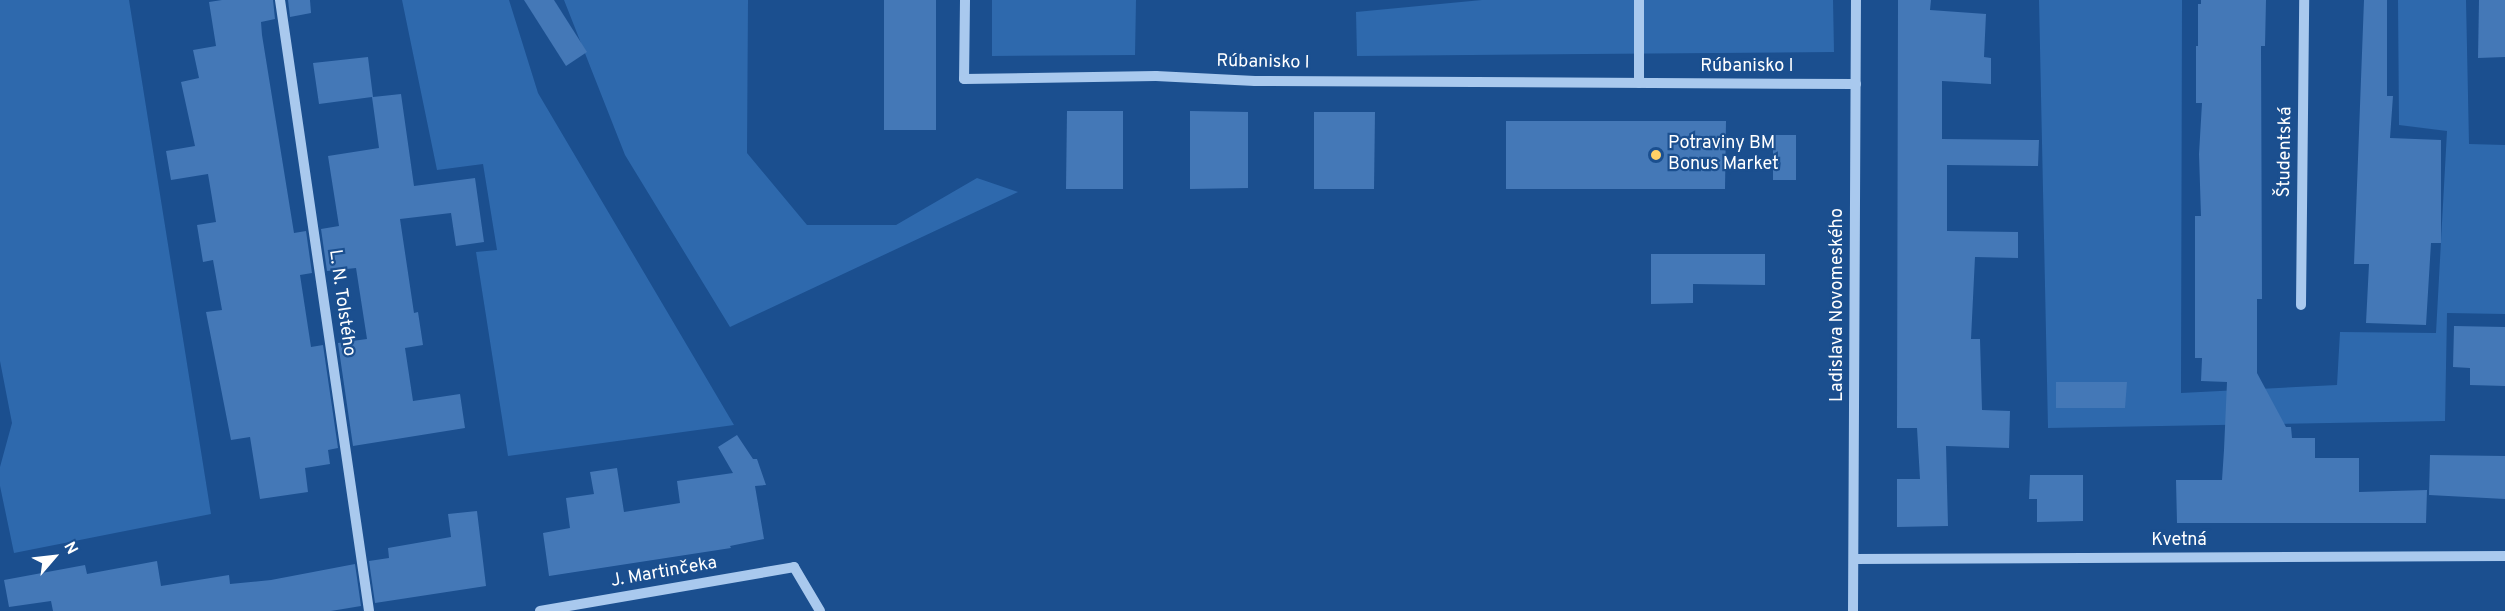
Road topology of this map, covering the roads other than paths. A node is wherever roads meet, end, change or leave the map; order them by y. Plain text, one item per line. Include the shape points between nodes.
1 (280, 0) edge
2 (965, 0) edge
3 (1639, 0) edge
4 (1856, 0) edge
5 (2304, 0) edge
6 (1639, 83) junction
7 (1856, 84) junction
8 (2301, 305) dead end
9 (2505, 556) edge
10 (1854, 559) junction
11 (369, 611) edge
12 (540, 611) edge
13 (820, 611) edge
14 (1853, 611) edge

1 - 11 street, L. N. Tolstého
2 - 6 street, Rúbanisko I via 964,79 1156,76 1265,81
3 - 6 street
4 - 7 street, Ladislava Novomeského
5 - 8 street, Študentská
6 - 7 street, Rúbanisko I
7 - 10 street, Ladislava Novomeského
9 - 10 street, Kvetná
10 - 14 street, Ladislava Novomeského
12 - 13 street, J. Martinčeka via 794,567

